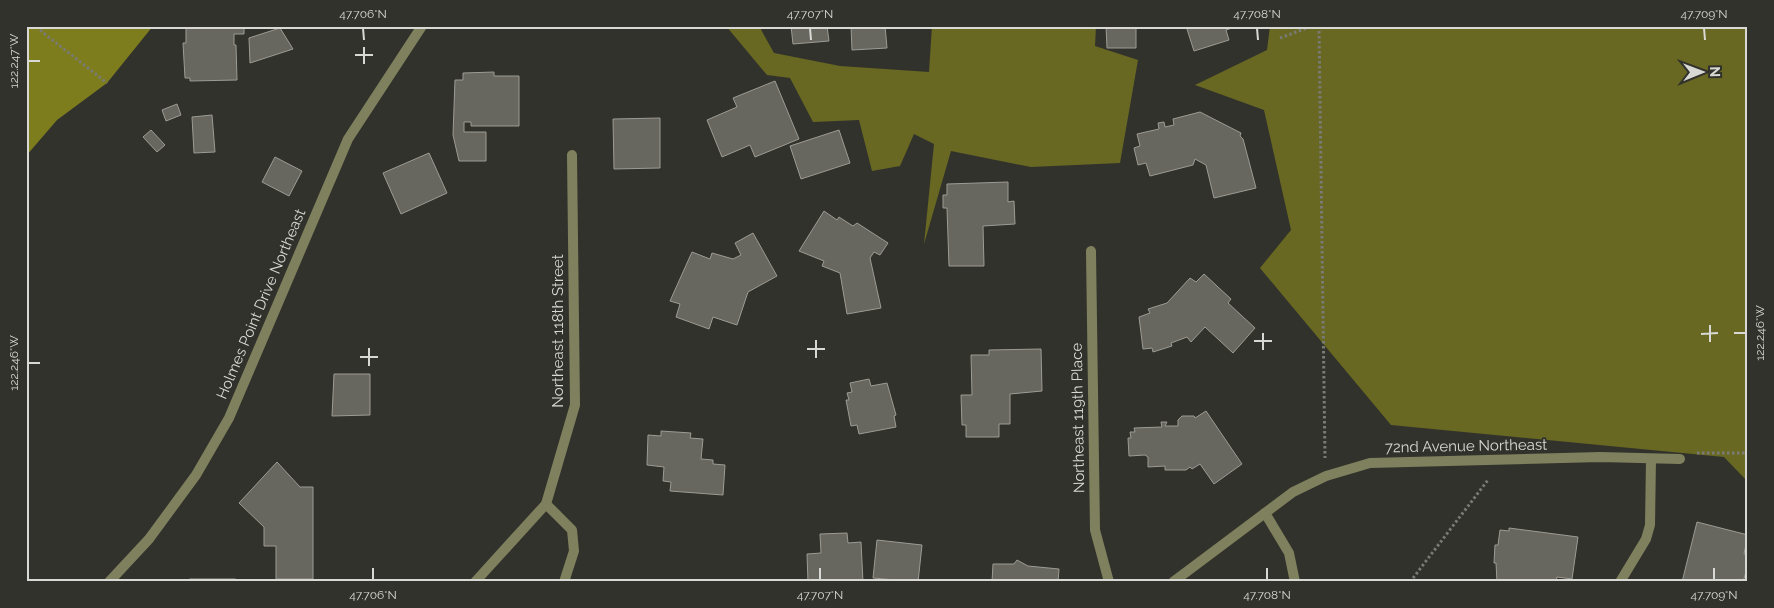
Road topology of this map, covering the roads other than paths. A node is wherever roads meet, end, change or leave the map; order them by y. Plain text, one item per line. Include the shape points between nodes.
1 (422, 26) edge
2 (572, 155) dead end
3 (1091, 251) dead end
4 (1651, 459) junction
5 (1680, 459) road end
6 (546, 504) junction
7 (1265, 513) junction
8 (109, 582) edge
9 (475, 582) edge
10 (564, 582) edge
11 (1109, 582) edge
12 (1173, 582) edge
13 (1295, 582) edge
14 (1620, 582) edge

1 - 8 street, Holmes Point Drive Northeast via 348,139 229,418 196,476 149,539
2 - 6 street, Northeast 118th Street via 575,406
3 - 11 street, Northeast 119th Place via 1094,530
4 - 5 street, 72nd Avenue Northeast
4 - 7 street, 72nd Avenue Northeast via 1600,457 1370,463 1326,476 1293,492
4 - 14 street via 1650,525 1646,538
6 - 9 street
6 - 10 street via 572,530 574,551
7 - 12 street, 72nd Avenue Northeast
7 - 13 street via 1289,553

